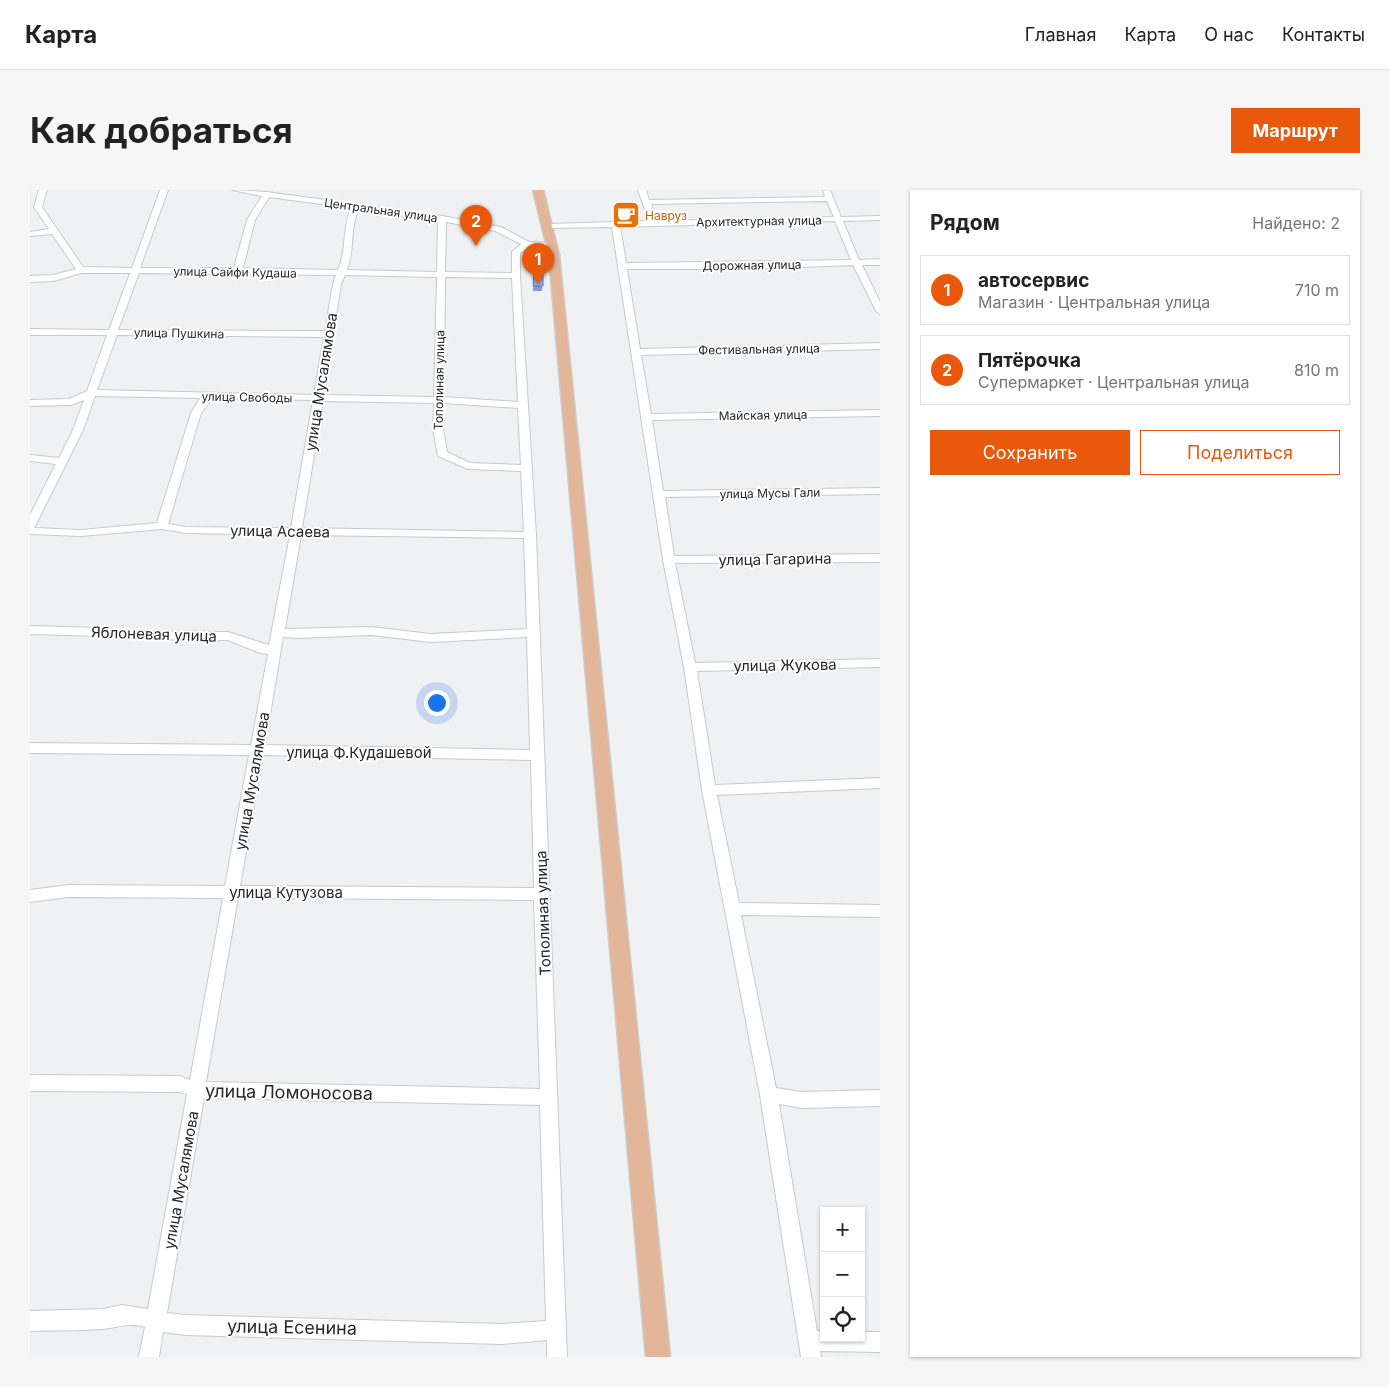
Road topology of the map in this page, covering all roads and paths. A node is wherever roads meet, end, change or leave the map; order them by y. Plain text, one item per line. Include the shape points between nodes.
1 (43, 190) edge
2 (164, 190) edge
3 (236, 190) edge
4 (538, 190) edge
5 (642, 190) edge
6 (267, 194) junction
7 (828, 194) edge
8 (646, 202) junction
9 (356, 207) junction
10 (442, 218) junction
11 (880, 218) edge
12 (837, 219) junction
13 (654, 223) junction
14 (616, 224) junction
15 (548, 226) junction
16 (54, 231) junction
17 (30, 234) edge
18 (527, 244) junction
19 (552, 245) junction
20 (856, 262) junction
21 (880, 262) edge
22 (623, 266) junction
23 (81, 270) junction
24 (135, 271) junction
25 (238, 271) junction
26 (340, 273) junction
27 (441, 275) junction
28 (516, 276) junction
29 (30, 279) edge
30 (880, 312) edge
31 (30, 332) edge
32 (113, 332) junction
33 (329, 334) junction
34 (880, 346) edge
35 (637, 352) junction
36 (92, 393) junction
37 (205, 396) junction
38 (318, 398) junction
39 (438, 400) junction
40 (30, 403) edge
41 (523, 405) junction
42 (880, 413) edge
43 (647, 417) junction
44 (30, 458) edge
45 (61, 461) junction
46 (527, 468) junction
47 (880, 492) edge
48 (659, 494) junction
49 (30, 526) edge
50 (162, 526) junction
51 (30, 530) edge
52 (296, 531) junction
53 (530, 534) junction
54 (880, 558) edge
55 (669, 560) junction
56 (30, 630) edge
57 (278, 632) junction
58 (533, 633) junction
59 (275, 649) junction
60 (880, 662) edge
61 (690, 667) junction
62 (30, 748) edge
63 (257, 752) junction
64 (537, 755) junction
65 (880, 783) edge
66 (709, 790) junction
67 (232, 893) junction
68 (542, 894) junction
69 (30, 896) edge
70 (732, 909) junction
71 (880, 911) edge
72 (30, 1083) edge
73 (198, 1090) junction
74 (769, 1095) junction
75 (549, 1097) junction
76 (880, 1098) edge
77 (30, 1321) edge
78 (155, 1321) junction
79 (556, 1330) junction
80 (880, 1342) edge
81 (810, 1349) edge
82 (149, 1357) edge
83 (557, 1357) edge
84 (658, 1357) edge

1 - 16 street via 38,207
2 - 24 street
3 - 6 street, Центральная улица
4 - 15 main road
5 - 8 street
6 - 9 street, Центральная улица
6 - 25 street via 250,222
7 - 8 street
7 - 12 street
8 - 13 street
9 - 10 street, Центральная улица
9 - 26 street, улица Мусалямова via 350,219 346,262
10 - 18 street, Центральная улица via 498,229
10 - 27 street, Тополиная улица
11 - 12 street, Архитектурная улица
12 - 13 street, Архитектурная улица
12 - 20 street
13 - 14 street, Архитектурная улица
14 - 15 street, Архитектурная улица
14 - 22 street
15 - 19 main road
16 - 17 street
16 - 23 street
18 - 19 street, Центральная улица
18 - 28 street, Тополиная улица via 516,252
19 - 84 main road
20 - 21 street, Дорожная улица
20 - 22 street, Дорожная улица
20 - 30 street
22 - 35 street
23 - 24 street, улица Сайфи Кудаша
23 - 29 street, улица Сайфи Кудаша via 54,278
24 - 25 street, улица Сайфи Кудаша
24 - 32 street
25 - 26 street, улица Сайфи Кудаша
26 - 27 street, улица Сайфи Кудаша
26 - 33 street, улица Мусалямова
27 - 28 street, улица Сайфи Кудаша
27 - 39 street, Тополиная улица
28 - 41 street, Тополиная улица
31 - 32 street, улица Пушкина
32 - 33 street, улица Пушкина
32 - 36 street
33 - 38 street, улица Мусалямова
34 - 35 street, Фестивальная улица
35 - 43 street
36 - 37 street, улица Свободы
36 - 40 street, улица Свободы via 71,402
36 - 45 street via 78,430
37 - 38 street, улица Свободы
37 - 50 street via 196,413
38 - 39 street, улица Свободы
38 - 52 street, улица Мусалямова
39 - 41 street, улица Свободы
39 - 46 street, Тополиная улица via 442,454 468,466
41 - 46 street, Тополиная улица
42 - 43 street, Майская улица
43 - 48 street
44 - 45 street
45 - 49 street
46 - 53 street, Тополиная улица
47 - 48 street, улица Мусы Гали
48 - 55 street
50 - 51 street, улица Асаева via 81,533
50 - 52 street, улица Асаева via 186,530
52 - 53 street, улица Асаева
52 - 57 street, улица Мусалямова
53 - 58 street, Тополиная улица
54 - 55 street, улица Гагарина
55 - 61 street
56 - 59 street, Яблоневая улица via 228,636 264,650
57 - 58 street via 371,630 431,638
57 - 59 street, улица Мусалямова
58 - 64 street, Тополиная улица
59 - 63 street, улица Мусалямова
60 - 61 street, улица Жукова
61 - 66 street
62 - 63 street, улица Ф.Кудашевой
63 - 64 street, улица Ф.Кудашевой
63 - 67 street, улица Мусалямова
64 - 68 street, Тополиная улица
65 - 66 street
66 - 70 street
67 - 68 street, улица Кутузова
67 - 69 street, улица Кутузова via 68,892
67 - 73 street, улица Мусалямова
68 - 75 street, Тополиная улица
70 - 71 street
70 - 74 street
72 - 73 street, улица Ломоносова via 180,1084
73 - 75 street, улица Ломоносова
73 - 78 street, улица Мусалямова
74 - 76 street via 801,1100
74 - 81 street
75 - 79 street, Тополиная улица
77 - 78 street, улица Есенина via 103,1320 122,1315
78 - 79 street, улица Есенина via 185,1325 502,1334
78 - 82 street, улица Мусалямова
79 - 83 street, Тополиная улица
80 - 81 street

